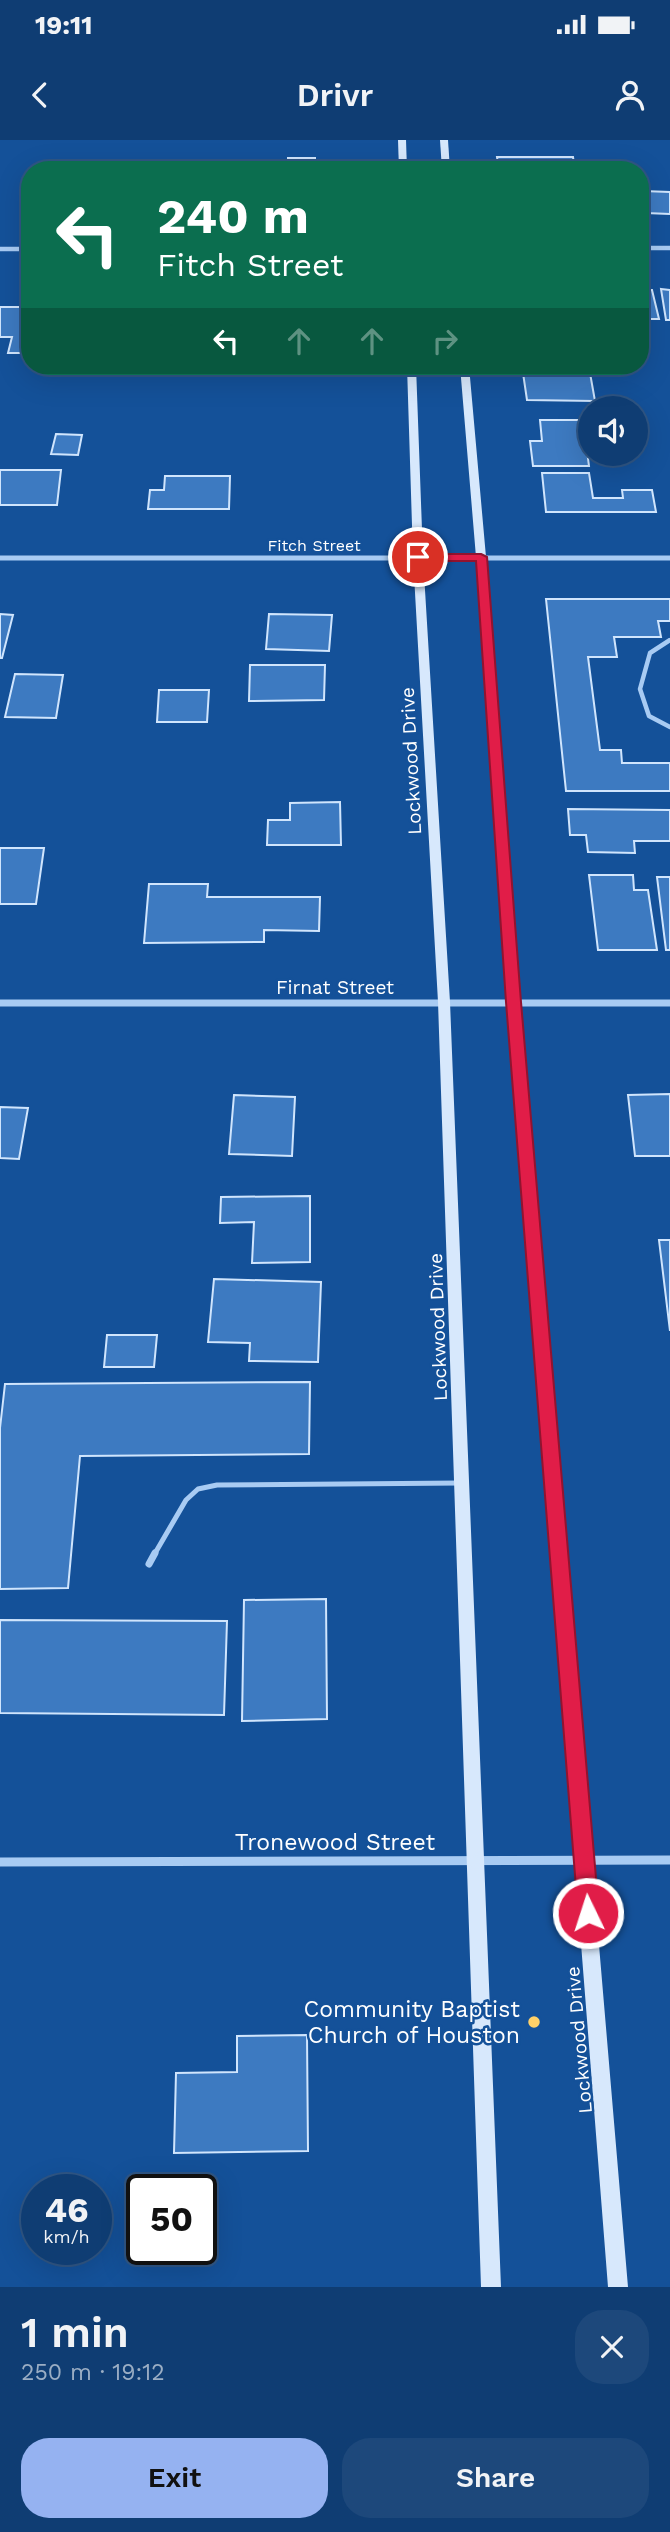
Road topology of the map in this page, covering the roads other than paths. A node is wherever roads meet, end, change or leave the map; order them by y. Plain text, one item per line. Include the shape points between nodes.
1 (402, 140) edge
2 (444, 140) edge
3 (403, 161) edge
4 (445, 161) edge
5 (21, 248) edge
6 (649, 248) edge
7 (670, 248) edge
8 (0, 249) edge
9 (411, 375) edge
10 (465, 375) edge
11 (418, 557) junction
12 (481, 557) junction
13 (0, 558) edge
14 (670, 558) edge
15 (670, 640) edge
16 (670, 727) edge
17 (444, 1002) junction
18 (513, 1002) junction
19 (0, 1003) edge
20 (670, 1003) edge
21 (463, 1483) junction
22 (149, 1563) dead end
23 (584, 1859) junction
24 (477, 1860) junction
25 (670, 1860) edge
26 (0, 1862) edge
27 (491, 2287) edge
28 (618, 2287) edge

1 - 3 main road
2 - 4 main road
5 - 8 street
6 - 7 street
9 - 11 main road, Lockwood Drive
10 - 12 main road, Lockwood Drive
11 - 12 street, Fitch Street
11 - 13 street, Fitch Street
11 - 17 main road, Lockwood Drive
12 - 14 street, Fitch Street
12 - 18 main road, Lockwood Drive
15 - 16 lane via 650,653 640,689 649,716
17 - 18 street, Firnat Street
17 - 19 street, Firnat Street
17 - 21 main road, Lockwood Drive
18 - 20 street, Firnat Street
18 - 23 main road, Lockwood Drive
21 - 22 lane via 217,1485 198,1489 186,1500
21 - 24 main road, Lockwood Drive
23 - 24 street, Tronewood Street
23 - 25 street, Tronewood Street
23 - 28 main road, Lockwood Drive
24 - 26 street, Tronewood Street
24 - 27 main road, Lockwood Drive

